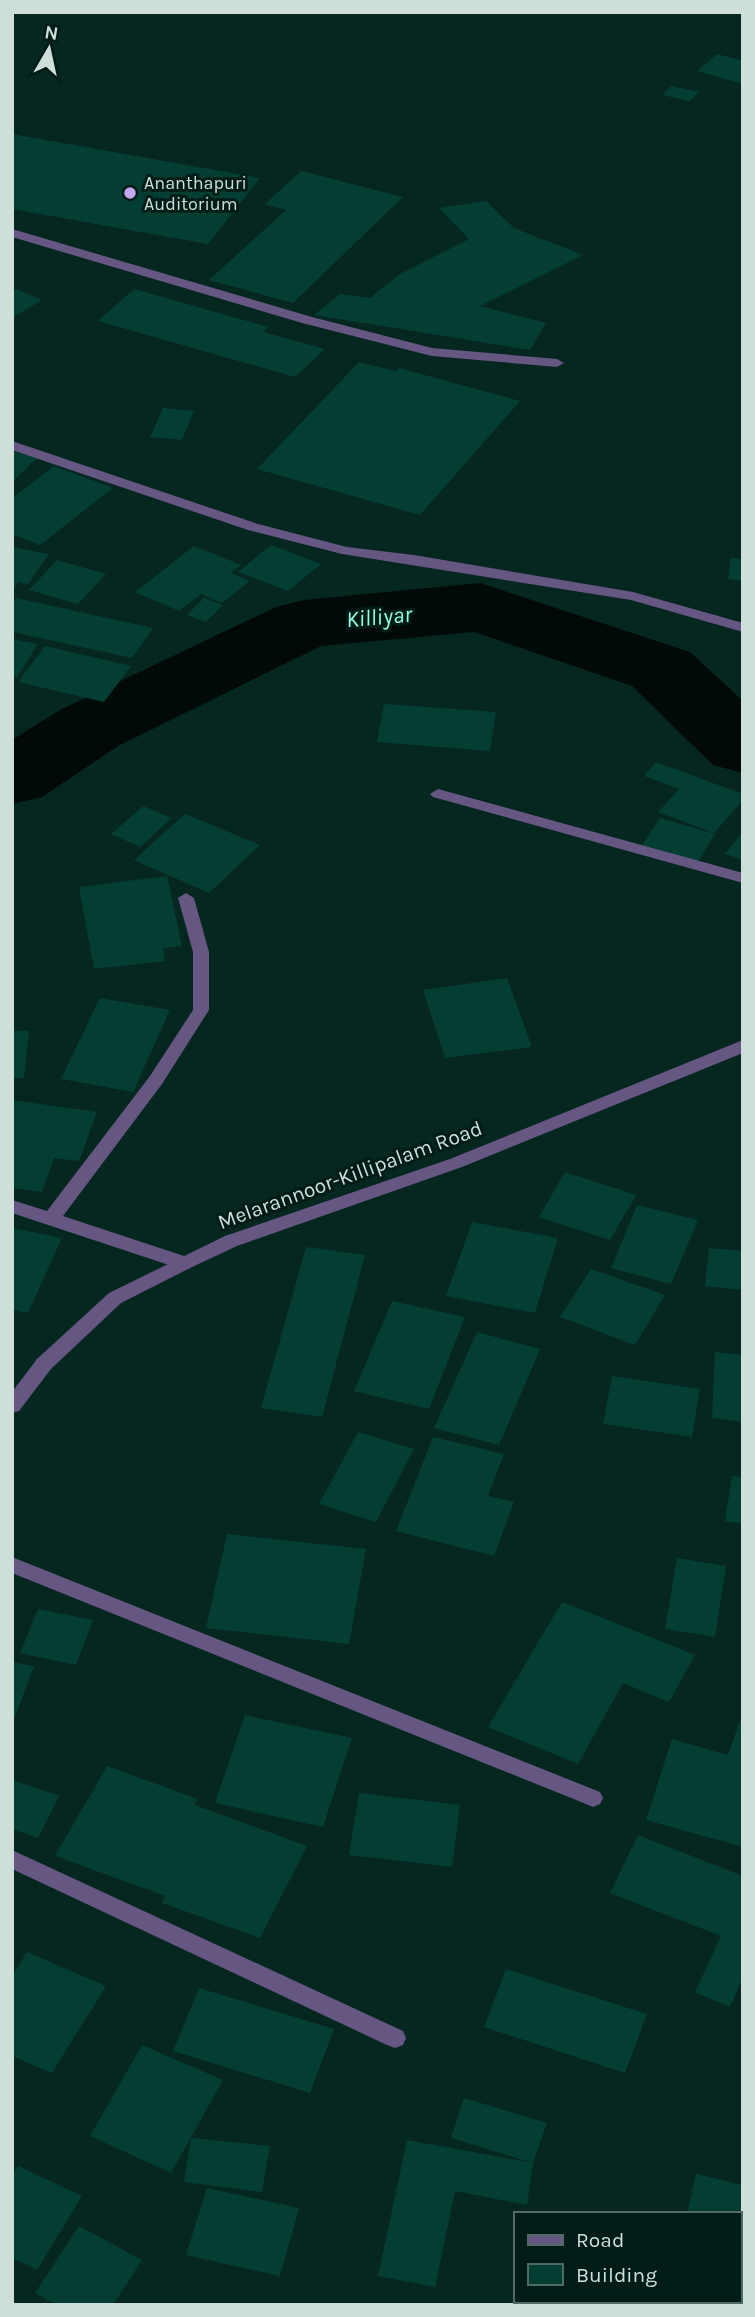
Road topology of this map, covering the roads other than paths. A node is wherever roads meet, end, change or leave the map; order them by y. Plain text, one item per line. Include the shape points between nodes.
1 (12, 233) edge
2 (558, 363) dead end
3 (12, 445) edge
4 (743, 628) edge
5 (438, 794) dead end
6 (743, 878) edge
7 (186, 898) dead end
8 (743, 1046) edge
9 (12, 1206) edge
10 (52, 1218) junction
11 (184, 1263) junction
12 (12, 1406) edge
13 (12, 1565) edge
14 (593, 1798) dead end
15 (12, 1859) edge
16 (395, 2038) dead end

1 - 2 street via 432,352
3 - 4 street via 253,527 348,551 633,596
5 - 6 street
7 - 10 street via 201,952 201,1010 156,1080
8 - 11 street, Melarannoor-Killipalam Road via 456,1163 231,1241
9 - 10 street
10 - 11 street
11 - 12 street, Melarannoor-Killipalam Road via 115,1298 44,1364
13 - 14 street
15 - 16 street

